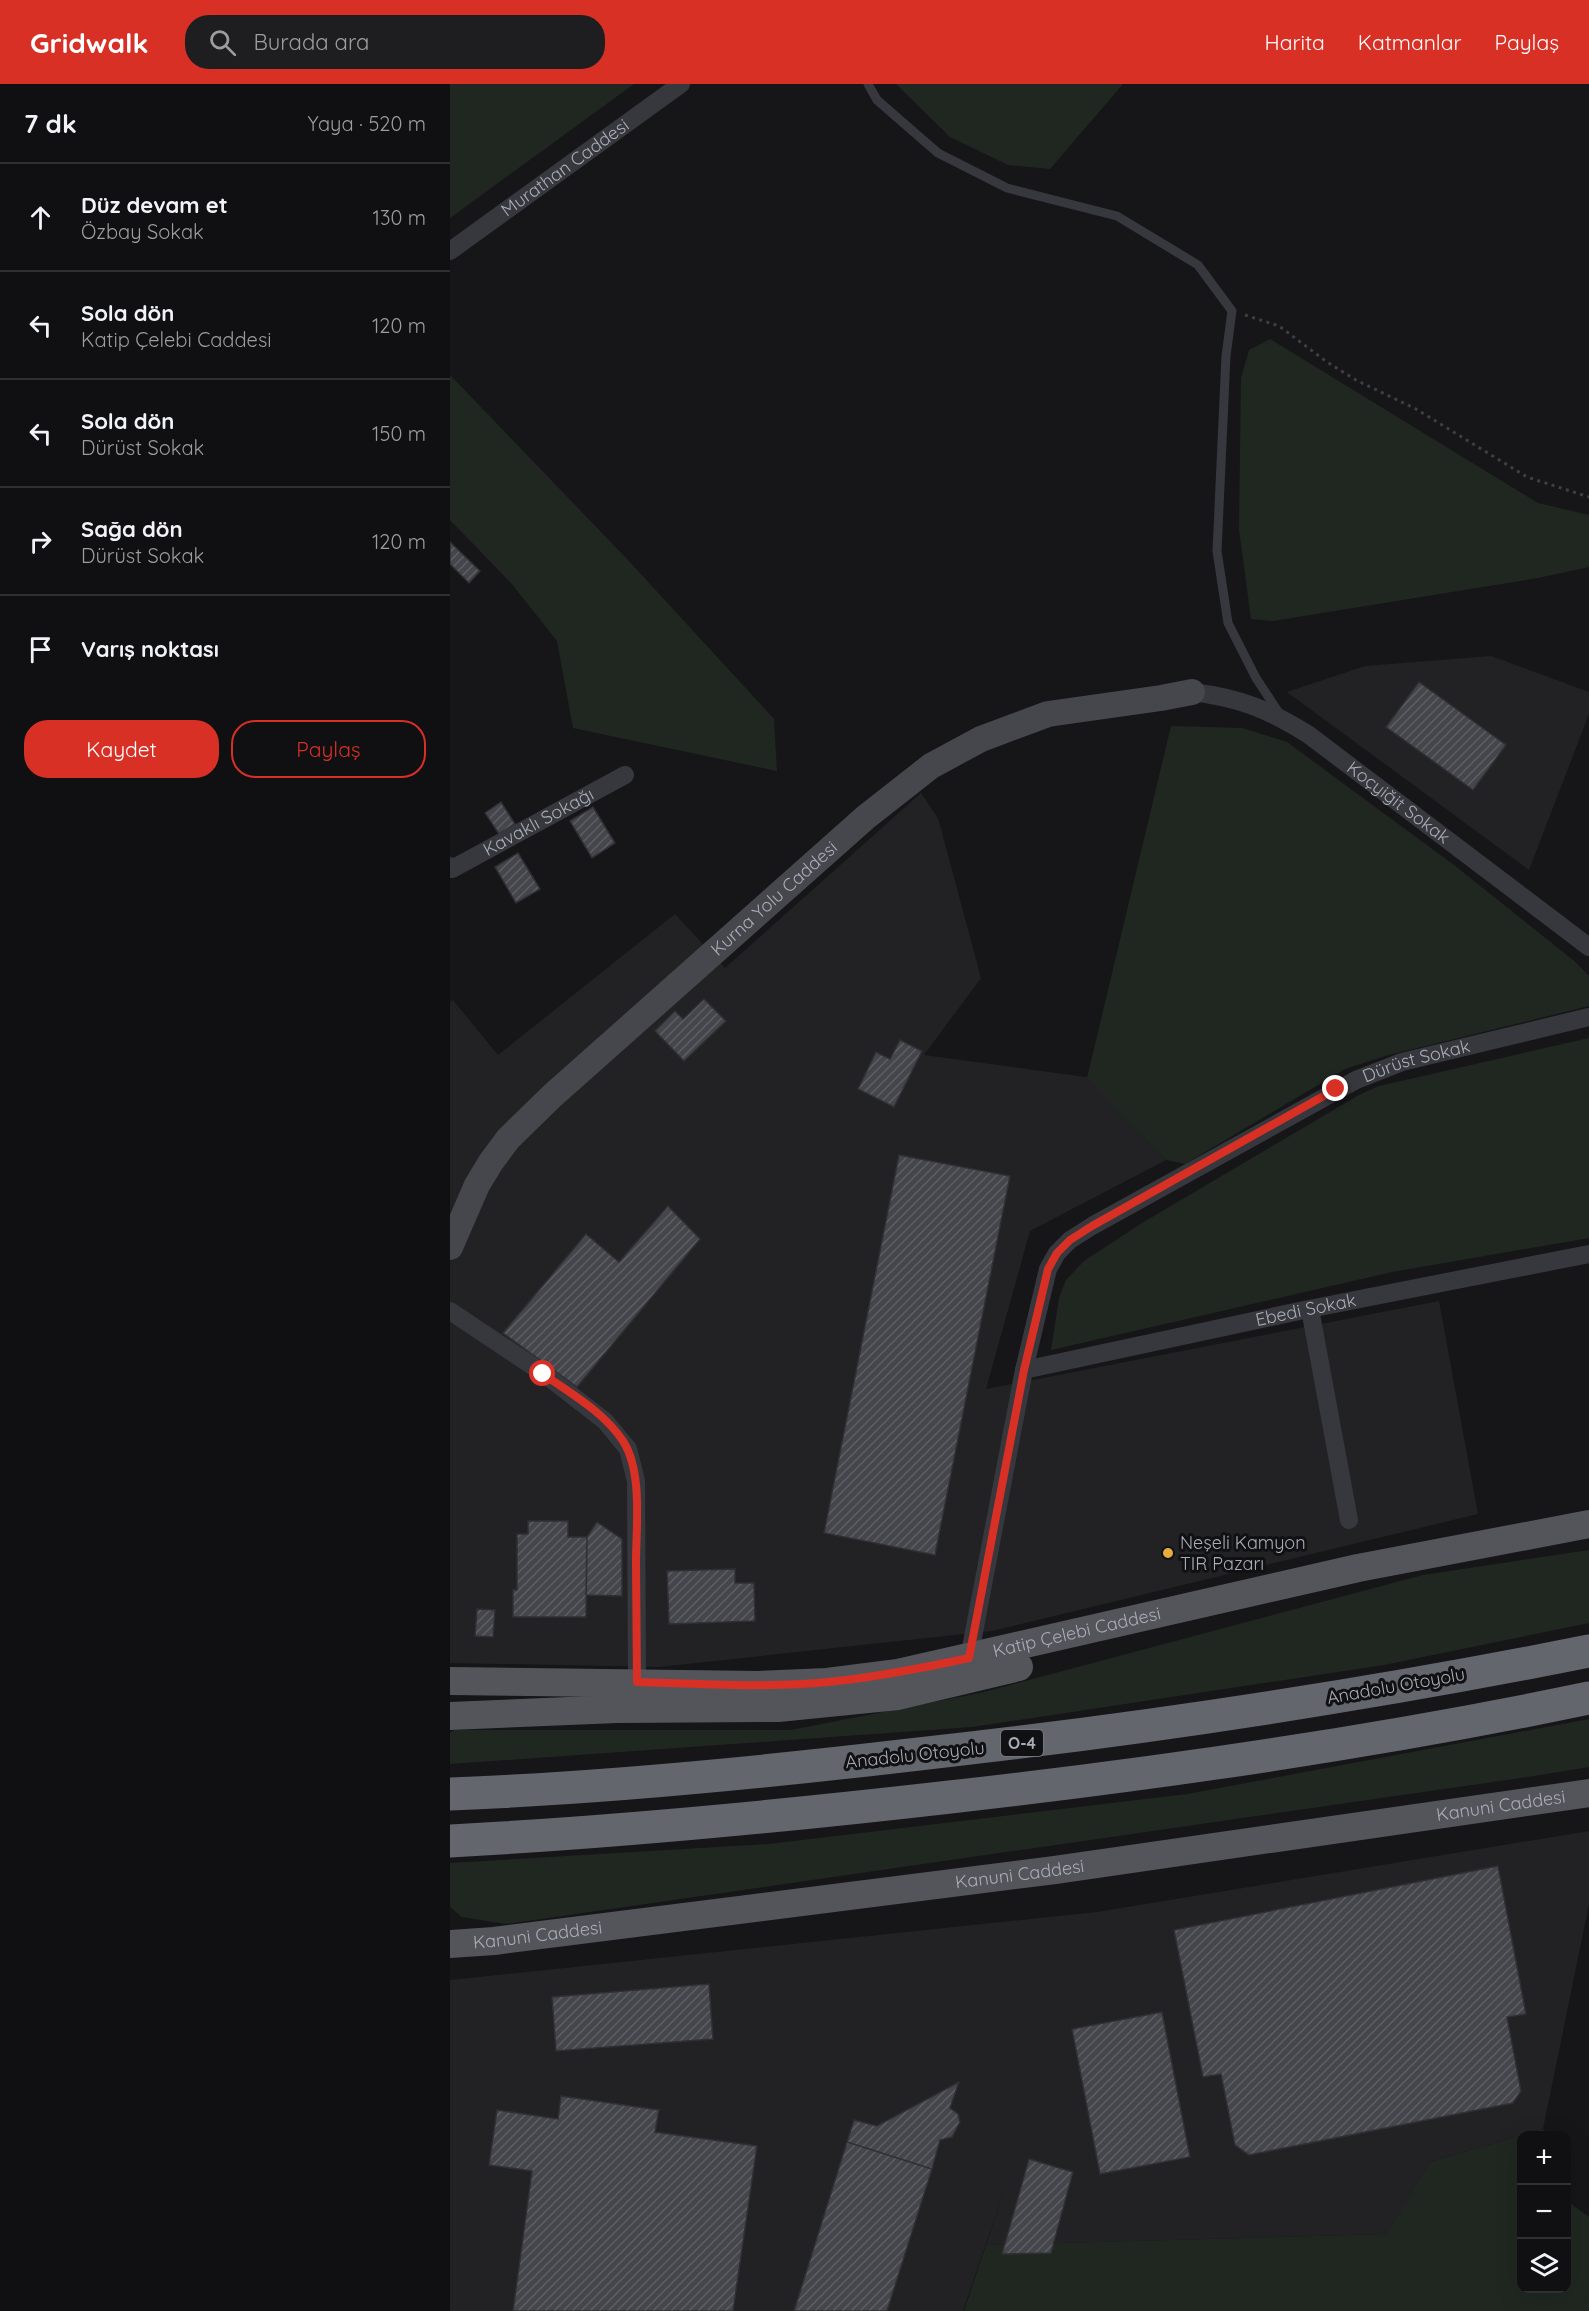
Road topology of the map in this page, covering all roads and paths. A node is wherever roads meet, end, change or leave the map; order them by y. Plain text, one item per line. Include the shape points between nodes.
1 (681, 84) edge
2 (868, 84) edge
3 (450, 251) edge
4 (1232, 311) junction
5 (1589, 496) edge
6 (1192, 692) joint
7 (1281, 717) junction
8 (625, 775) dead end
9 (451, 868) edge
10 (1589, 947) edge
11 (1589, 1017) edge
12 (450, 1247) edge
13 (1589, 1254) edge
14 (1311, 1309) junction
15 (450, 1311) edge
16 (1024, 1370) junction
17 (1349, 1520) dead end
18 (1589, 1524) edge
19 (1358, 1568) junction
20 (1589, 1651) edge
21 (969, 1658) junction
22 (450, 1682) edge
23 (637, 1682) junction
24 (1589, 1698) edge
25 (450, 1716) edge
26 (1589, 1793) edge
27 (450, 1794) edge
28 (450, 1841) edge
29 (450, 1927) edge
30 (494, 1941) junction
31 (450, 1944) edge

1 - 3 street, Murathan Caddesi
2 - 4 lane via 878,100 938,153 1007,188 1117,216 1198,265
4 - 5 path via 1279,326 1356,380 1416,409 1527,477
4 - 7 lane via 1226,356 1217,552 1228,623
6 - 7 street, Koçyiğit Sokak via 1243,701
6 - 12 street, Kurna Yolu Caddesi via 1048,714 981,739 915,778 508,1139 477,1185
7 - 10 street, Koçyiğit Sokak
8 - 9 street, Kavaklı Sokağı
11 - 16 street, Dürüst Sokak via 1402,1062 1364,1076 1092,1226 1070,1240 1048,1269
13 - 14 street, Ebedi Sokak
14 - 16 street, Ebedi Sokak
14 - 17 street
15 - 23 street via 591,1408 628,1449 636,1481
16 - 21 street, Dürüst Sokak
18 - 19 main road, Katip Çelebi Caddesi
19 - 21 main road, Katip Çelebi Caddesi
19 - 25 main road via 1042,1661 898,1696 778,1708
20 - 27 highway, Anadolu Otoyolu / O-4 via 1273,1708 1051,1739 808,1767
21 - 23 main road, Katip Çelebi Caddesi via 827,1682
22 - 23 main road, Katip Çelebi Caddesi
24 - 28 highway via 1272,1755 1069,1784 785,1816
26 - 30 main road, Kanuni Caddesi via 1055,1870
29 - 30 main road
30 - 31 main road, Kanuni Caddesi

